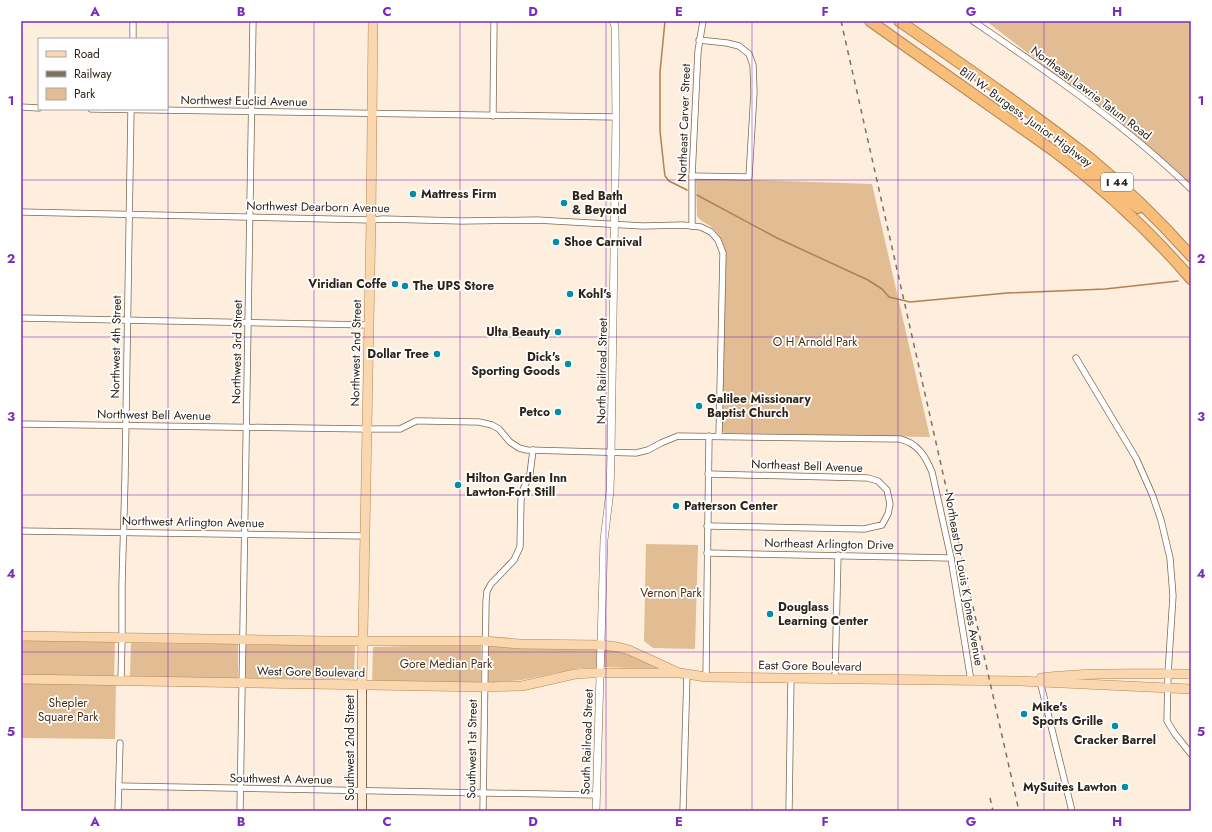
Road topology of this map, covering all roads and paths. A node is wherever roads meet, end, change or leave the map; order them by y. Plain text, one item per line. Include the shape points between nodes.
1 (133, 21) edge
2 (253, 21) edge
3 (373, 21) edge
4 (494, 21) edge
5 (613, 21) edge
6 (703, 21) edge
7 (870, 21) edge
8 (899, 21) edge
9 (973, 21) edge
10 (133, 38) edge
11 (699, 40) junction
12 (21, 107) edge
13 (38, 108) edge
14 (131, 110) edge
15 (252, 112) junction
16 (372, 114) junction
17 (492, 116) junction
18 (616, 117) junction
19 (1064, 138) junction
20 (1054, 152) junction
21 (692, 176) junction
22 (1110, 188) junction
23 (1191, 189) edge
24 (21, 212) edge
25 (129, 215) junction
26 (250, 217) junction
27 (371, 220) junction
28 (614, 224) junction
29 (692, 226) junction
30 (1167, 229) junction
31 (1156, 241) junction
32 (1191, 256) edge
33 (1191, 279) edge
34 (21, 318) edge
35 (128, 320) junction
36 (248, 323) junction
37 (369, 325) junction
38 (1076, 358) dead end
39 (21, 424) edge
40 (126, 425) junction
41 (247, 427) junction
42 (367, 429) junction
43 (709, 436) junction
44 (718, 436) junction
45 (533, 450) junction
46 (611, 453) junction
47 (708, 474) junction
48 (890, 504) joint
49 (707, 526) junction
50 (21, 531) edge
51 (124, 532) junction
52 (244, 534) junction
53 (365, 536) junction
54 (707, 553) junction
55 (838, 555) junction
56 (951, 558) junction
57 (21, 636) edge
58 (122, 638) junction
59 (242, 640) junction
60 (364, 642) junction
61 (485, 642) junction
62 (601, 645) junction
63 (600, 673) junction
64 (684, 674) junction
65 (1168, 674) junction
66 (1191, 674) edge
67 (706, 677) junction
68 (791, 678) junction
69 (21, 679) edge
70 (835, 679) junction
71 (1040, 680) junction
72 (122, 681) junction
73 (971, 681) junction
74 (243, 683) junction
75 (362, 685) junction
76 (484, 688) junction
77 (1167, 688) junction
78 (1191, 689) edge
79 (120, 743) dead end
80 (1191, 754) edge
81 (119, 786) junction
82 (241, 789) junction
83 (361, 791) junction
84 (483, 793) junction
85 (596, 795) junction
86 (118, 811) edge
87 (240, 811) edge
88 (362, 811) edge
89 (483, 811) edge
90 (596, 811) edge
91 (683, 811) edge
92 (788, 811) edge
93 (1072, 811) edge

1 - 10 street
2 - 15 street, Northwest 3rd Street
3 - 16 main road, Northwest 2nd Street
4 - 17 street
5 - 18 street, North Railroad Street
6 - 11 street, Northeast Carver Street
7 - 20 highway, Bill W. Burgess, Junior Highway / I 44
8 - 19 highway, Bill W. Burgess, Junior Highway / I 44
9 - 23 street, Northeast Lawrie Tatum Road via 1089,103 1169,167
11 - 21 street, Northeast Carver Street
11 - 21 street via 739,46 749,54 753,65 754,92 749,177
12 - 13 street
14 - 15 street, Northwest Euclid Avenue
14 - 25 street, Northwest 4th Street
15 - 16 street, Northwest Euclid Avenue
15 - 26 street, Northwest 3rd Street
16 - 17 street, Northwest Euclid Avenue
16 - 27 main road, Northwest 2nd Street
17 - 18 street, Northwest Euclid Avenue
18 - 28 street, North Railroad Street
19 - 22 highway
19 - 30 highway, Bill W. Burgess, Junior Highway / I 44 via 1118,182
20 - 22 highway
20 - 31 highway, Bill W. Burgess, Junior Highway / I 44 via 1107,194
21 - 29 street, Northeast Carver Street
22 - 30 highway
22 - 31 highway
24 - 25 street, Northwest Dearborn Avenue
25 - 26 street, Northwest Dearborn Avenue
25 - 35 street, Northwest 4th Street
26 - 27 street, Northwest Dearborn Avenue
26 - 36 street, Northwest 3rd Street
27 - 28 street, Northwest Dearborn Avenue via 537,220
27 - 37 main road, Northwest 2nd Street
28 - 29 street, Northwest Dearborn Avenue
28 - 46 street, North Railroad Street
29 - 44 street, Northwest Dearborn Avenue via 710,232 718,240 723,253
30 - 32 highway, Bill W. Burgess, Junior Highway / I 44
31 - 33 highway, Bill W. Burgess, Junior Highway / I 44
34 - 35 street
35 - 36 street
35 - 40 street, Northwest 4th Street
36 - 37 street
36 - 41 street, Northwest 3rd Street
37 - 42 main road, Northwest 2nd Street
38 - 65 street via 1136,458 1161,520 1170,558 1173,596
39 - 40 street, Northwest Bell Avenue
40 - 41 street, Northwest Bell Avenue
40 - 51 street, Northwest 4th Street
41 - 42 street, Northwest Bell Avenue
41 - 52 street, Northwest 3rd Street
42 - 45 street, Northwest Bell Avenue via 400,429 416,421 479,422 492,425 519,448
42 - 53 main road, Northwest 2nd Street
43 - 44 street
43 - 46 street via 678,436 648,450 636,453
43 - 47 street
44 - 56 street, Northeast Dr Louis K Jones Avenue via 900,438 908,441 922,453 932,472
45 - 46 street, Northwest Bell Avenue
45 - 61 street, Southwest 1st Street via 530,474 522,492 520,547 514,560 495,579 488,591
46 - 62 street, North Railroad Street via 610,491 604,540
47 - 48 street, Northeast Bell Avenue via 868,478 878,481 887,490
47 - 49 street
48 - 49 street, Northeast Arlington Drive via 882,525 864,529
49 - 54 street
50 - 51 street, Northwest Arlington Avenue
51 - 52 street, Northwest Arlington Avenue
51 - 58 street, Northwest 4th Street
52 - 53 street, Northwest Arlington Avenue
52 - 59 street, Northwest 3rd Street
53 - 60 main road, Northwest 2nd Street
54 - 55 street, Northeast Arlington Drive
54 - 67 street
55 - 56 street, Northeast Arlington Drive
55 - 70 street
56 - 73 street, Northeast Dr Louis K Jones Avenue
57 - 58 main road
58 - 59 main road
58 - 72 street, Northwest 4th Street
59 - 60 main road
59 - 74 street, Northwest 3rd Street
60 - 61 main road
60 - 75 main road, Northwest 2nd Street
61 - 62 main road
61 - 76 street, Southwest 1st Street
62 - 63 street, North Railroad Street
62 - 64 main road via 629,650
63 - 64 main road, East Gore Boulevard
63 - 76 main road, West Gore Boulevard via 575,674 522,686
63 - 85 street, South Railroad Street
64 - 67 main road, East Gore Boulevard
64 - 91 street
65 - 66 main road, East Gore Boulevard
65 - 71 main road, East Gore Boulevard via 1060,676
65 - 77 street
67 - 68 main road, East Gore Boulevard
68 - 70 main road, East Gore Boulevard
68 - 92 street
69 - 72 main road, West Gore Boulevard
70 - 73 main road, East Gore Boulevard
71 - 73 main road, East Gore Boulevard
71 - 77 main road, East Gore Boulevard
71 - 93 street
72 - 74 main road, West Gore Boulevard
74 - 75 main road, West Gore Boulevard
74 - 82 street, Northwest 3rd Street
75 - 76 main road, West Gore Boulevard
75 - 83 main road, Southwest 2nd Street
76 - 84 street, Southwest 1st Street
77 - 78 main road, East Gore Boulevard
77 - 80 street via 1167,721
79 - 81 street
81 - 82 street, Southwest A Avenue
81 - 86 street
82 - 83 street, Southwest A Avenue
82 - 87 street, Northwest 3rd Street
83 - 84 street, Southwest A Avenue
83 - 88 main road, Southwest 2nd Street
84 - 85 street, Southwest A Avenue
84 - 89 street, Southwest 1st Street
85 - 90 street, South Railroad Street

